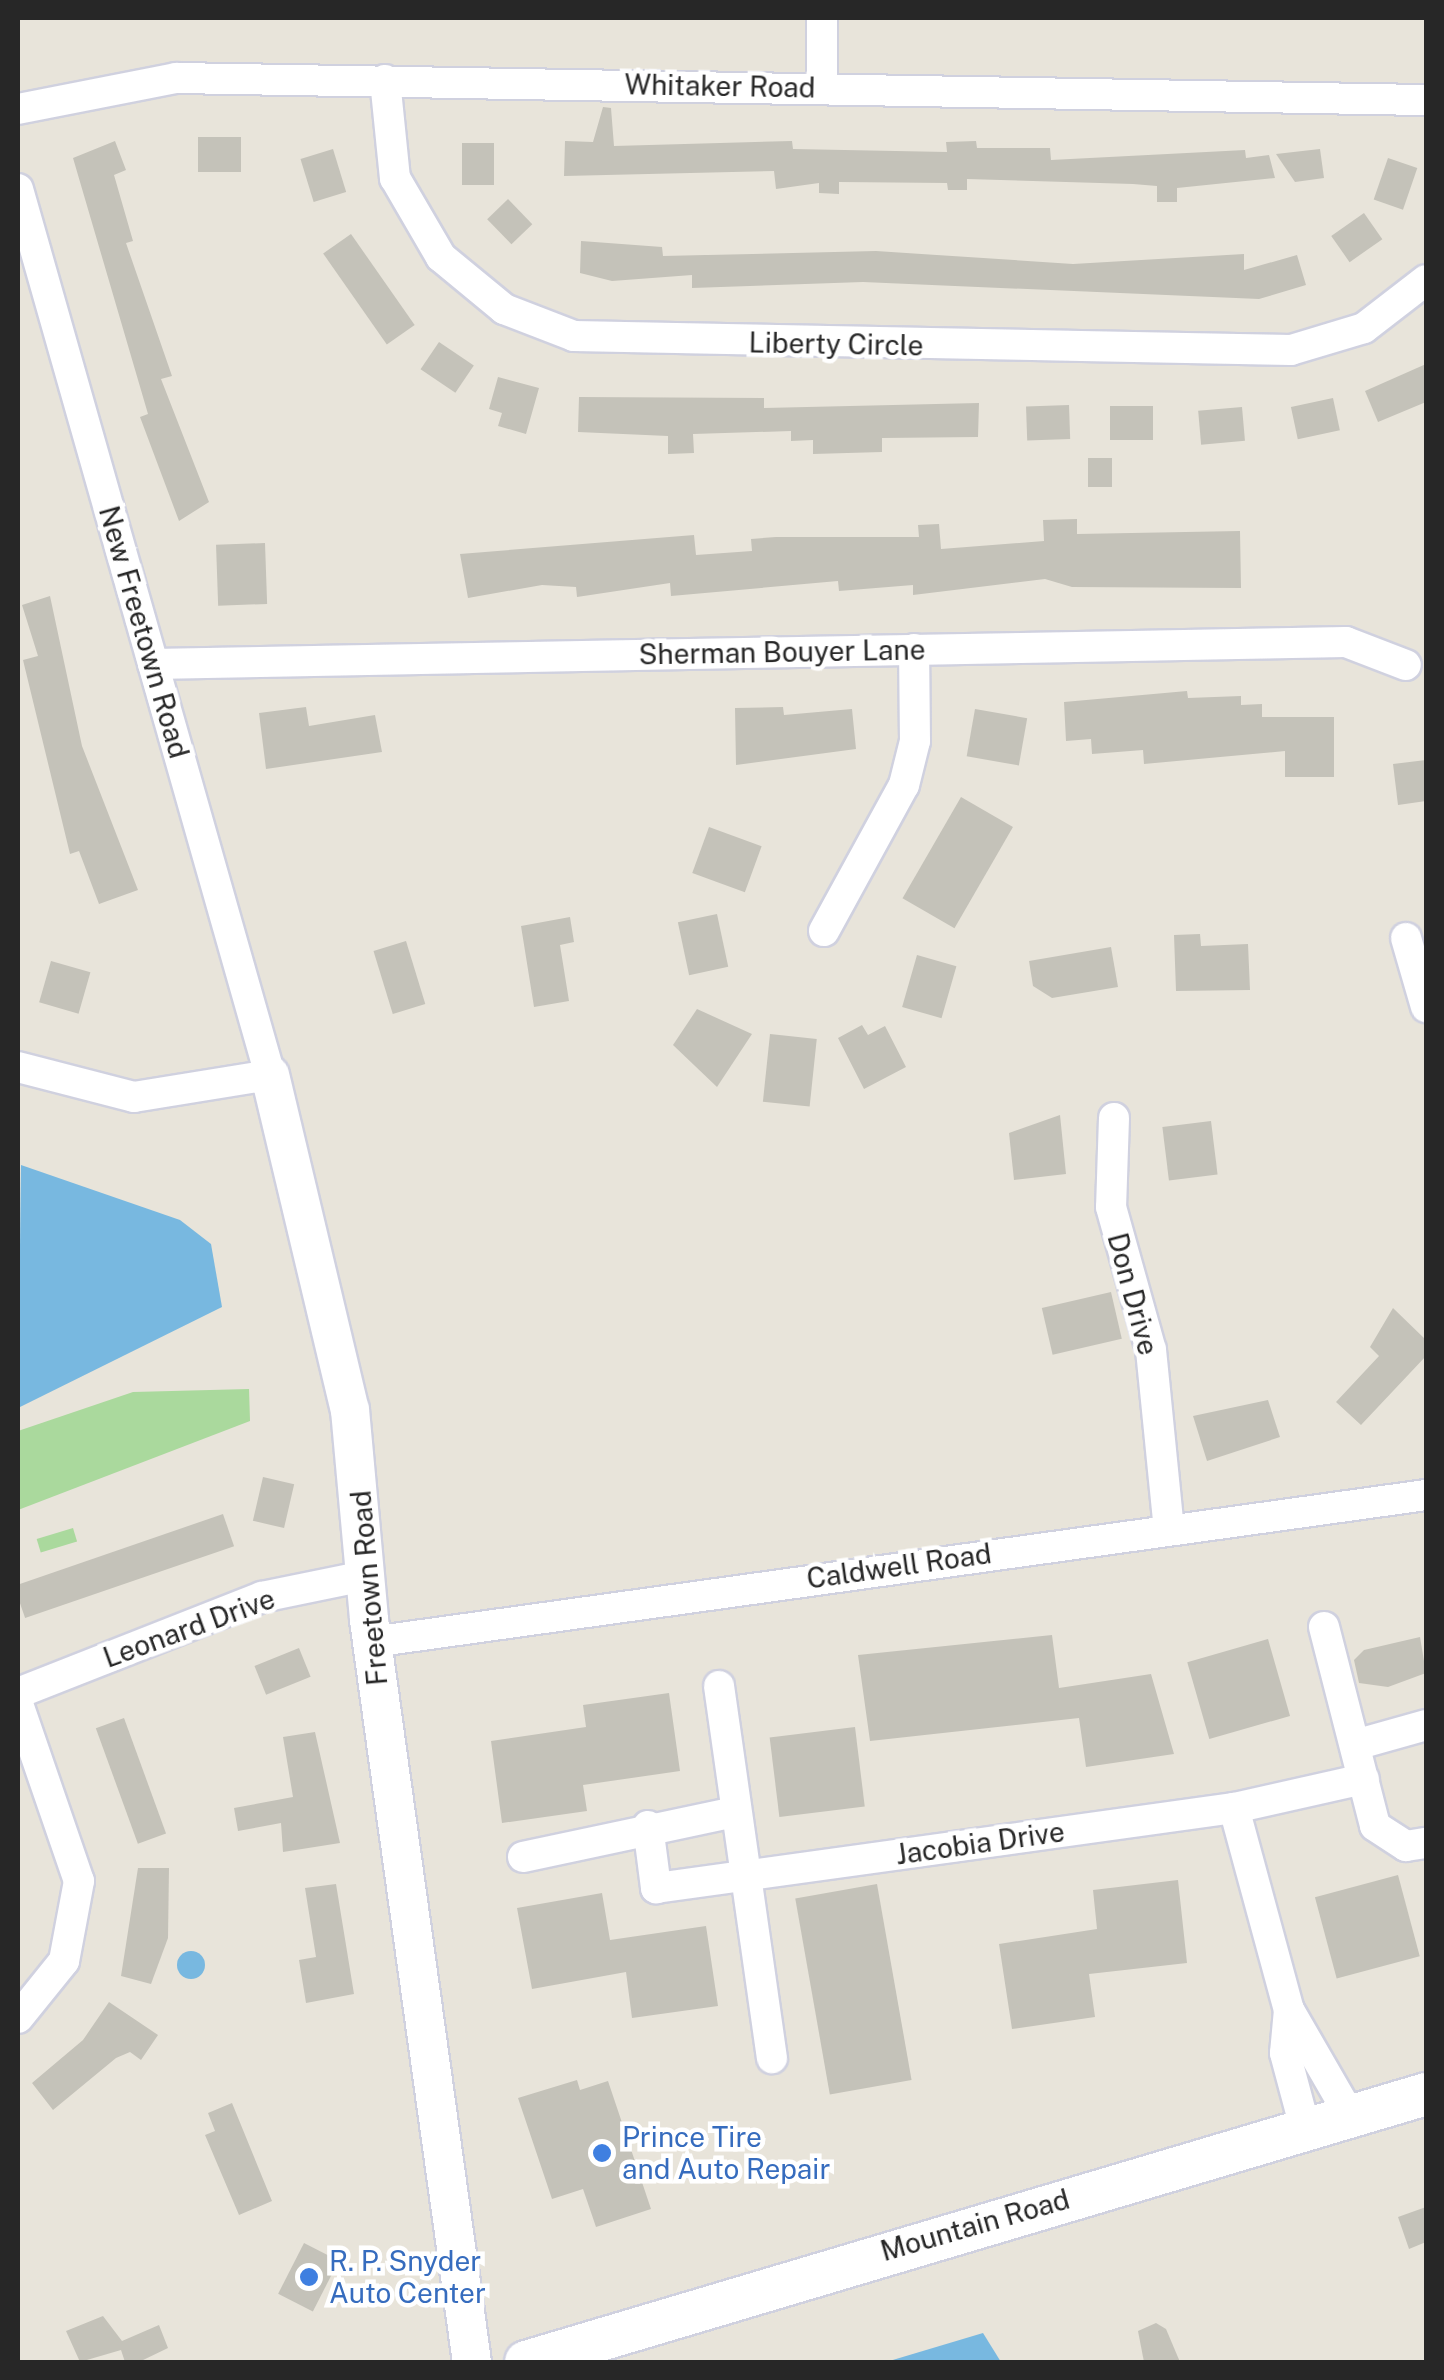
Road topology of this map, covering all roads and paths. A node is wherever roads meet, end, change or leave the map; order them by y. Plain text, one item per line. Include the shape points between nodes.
1 (822, 18) edge
2 (386, 80) junction
3 (822, 88) junction
4 (1426, 100) edge
5 (18, 109) edge
6 (18, 189) edge
7 (1426, 280) edge
8 (914, 650) junction
9 (153, 664) junction
10 (1406, 665) dead end
11 (824, 931) dead end
12 (1406, 938) dead end
13 (1426, 1007) edge
14 (18, 1068) edge
15 (270, 1075) junction
16 (1114, 1118) dead end
17 (1426, 1495) edge
18 (1170, 1530) junction
19 (364, 1576) junction
20 (1324, 1628) dead end
21 (372, 1642) junction
22 (718, 1686) dead end
23 (18, 1692) edge
24 (18, 1704) edge
25 (1426, 1725) edge
26 (1355, 1744) junction
27 (1364, 1779) junction
28 (1234, 1808) junction
29 (735, 1812) junction
30 (648, 1826) junction
31 (1426, 1843) edge
32 (523, 1857) dead end
33 (744, 1875) junction
34 (1289, 2010) junction
35 (18, 2018) edge
36 (772, 2058) dead end
37 (1426, 2094) edge
38 (1348, 2114) junction
39 (1304, 2124) junction
40 (472, 2362) edge
41 (526, 2362) edge

1 - 3 street
2 - 3 street, Whitaker Road
2 - 5 street, Whitaker Road via 176,78
2 - 7 street, Liberty Circle via 395,178 432,245 504,309 574,336 1290,350 1364,328
3 - 4 street, Whitaker Road
6 - 9 street, New Freetown Road
8 - 9 street, Sherman Bouyer Lane
8 - 10 street, Sherman Bouyer Lane via 1346,642
8 - 11 street via 915,741 904,785
9 - 15 street, New Freetown Road
12 - 13 street
14 - 15 street via 134,1098
15 - 19 street, Freetown Road via 342,1368
16 - 18 street, Don Drive via 1111,1207 1151,1350
17 - 18 street, Caldwell Road
18 - 21 street, Caldwell Road
19 - 21 street, Freetown Road
19 - 23 street, Leonard Drive via 262,1597
20 - 26 street
21 - 40 street, Freetown Road
22 - 29 street
24 - 35 street via 74,1846 79,1880 64,1961
25 - 26 street
26 - 27 street
27 - 28 street, Jacobia Drive
27 - 31 street via 1375,1826 1406,1846
28 - 33 street, Jacobia Drive
28 - 34 street
29 - 30 street
29 - 33 street
30 - 32 street
30 - 33 street, Jacobia Drive via 656,1888
33 - 36 street
34 - 38 street
34 - 39 street via 1284,2053
37 - 38 main road, Mountain Road
38 - 39 main road, Mountain Road
39 - 41 main road, Mountain Road

